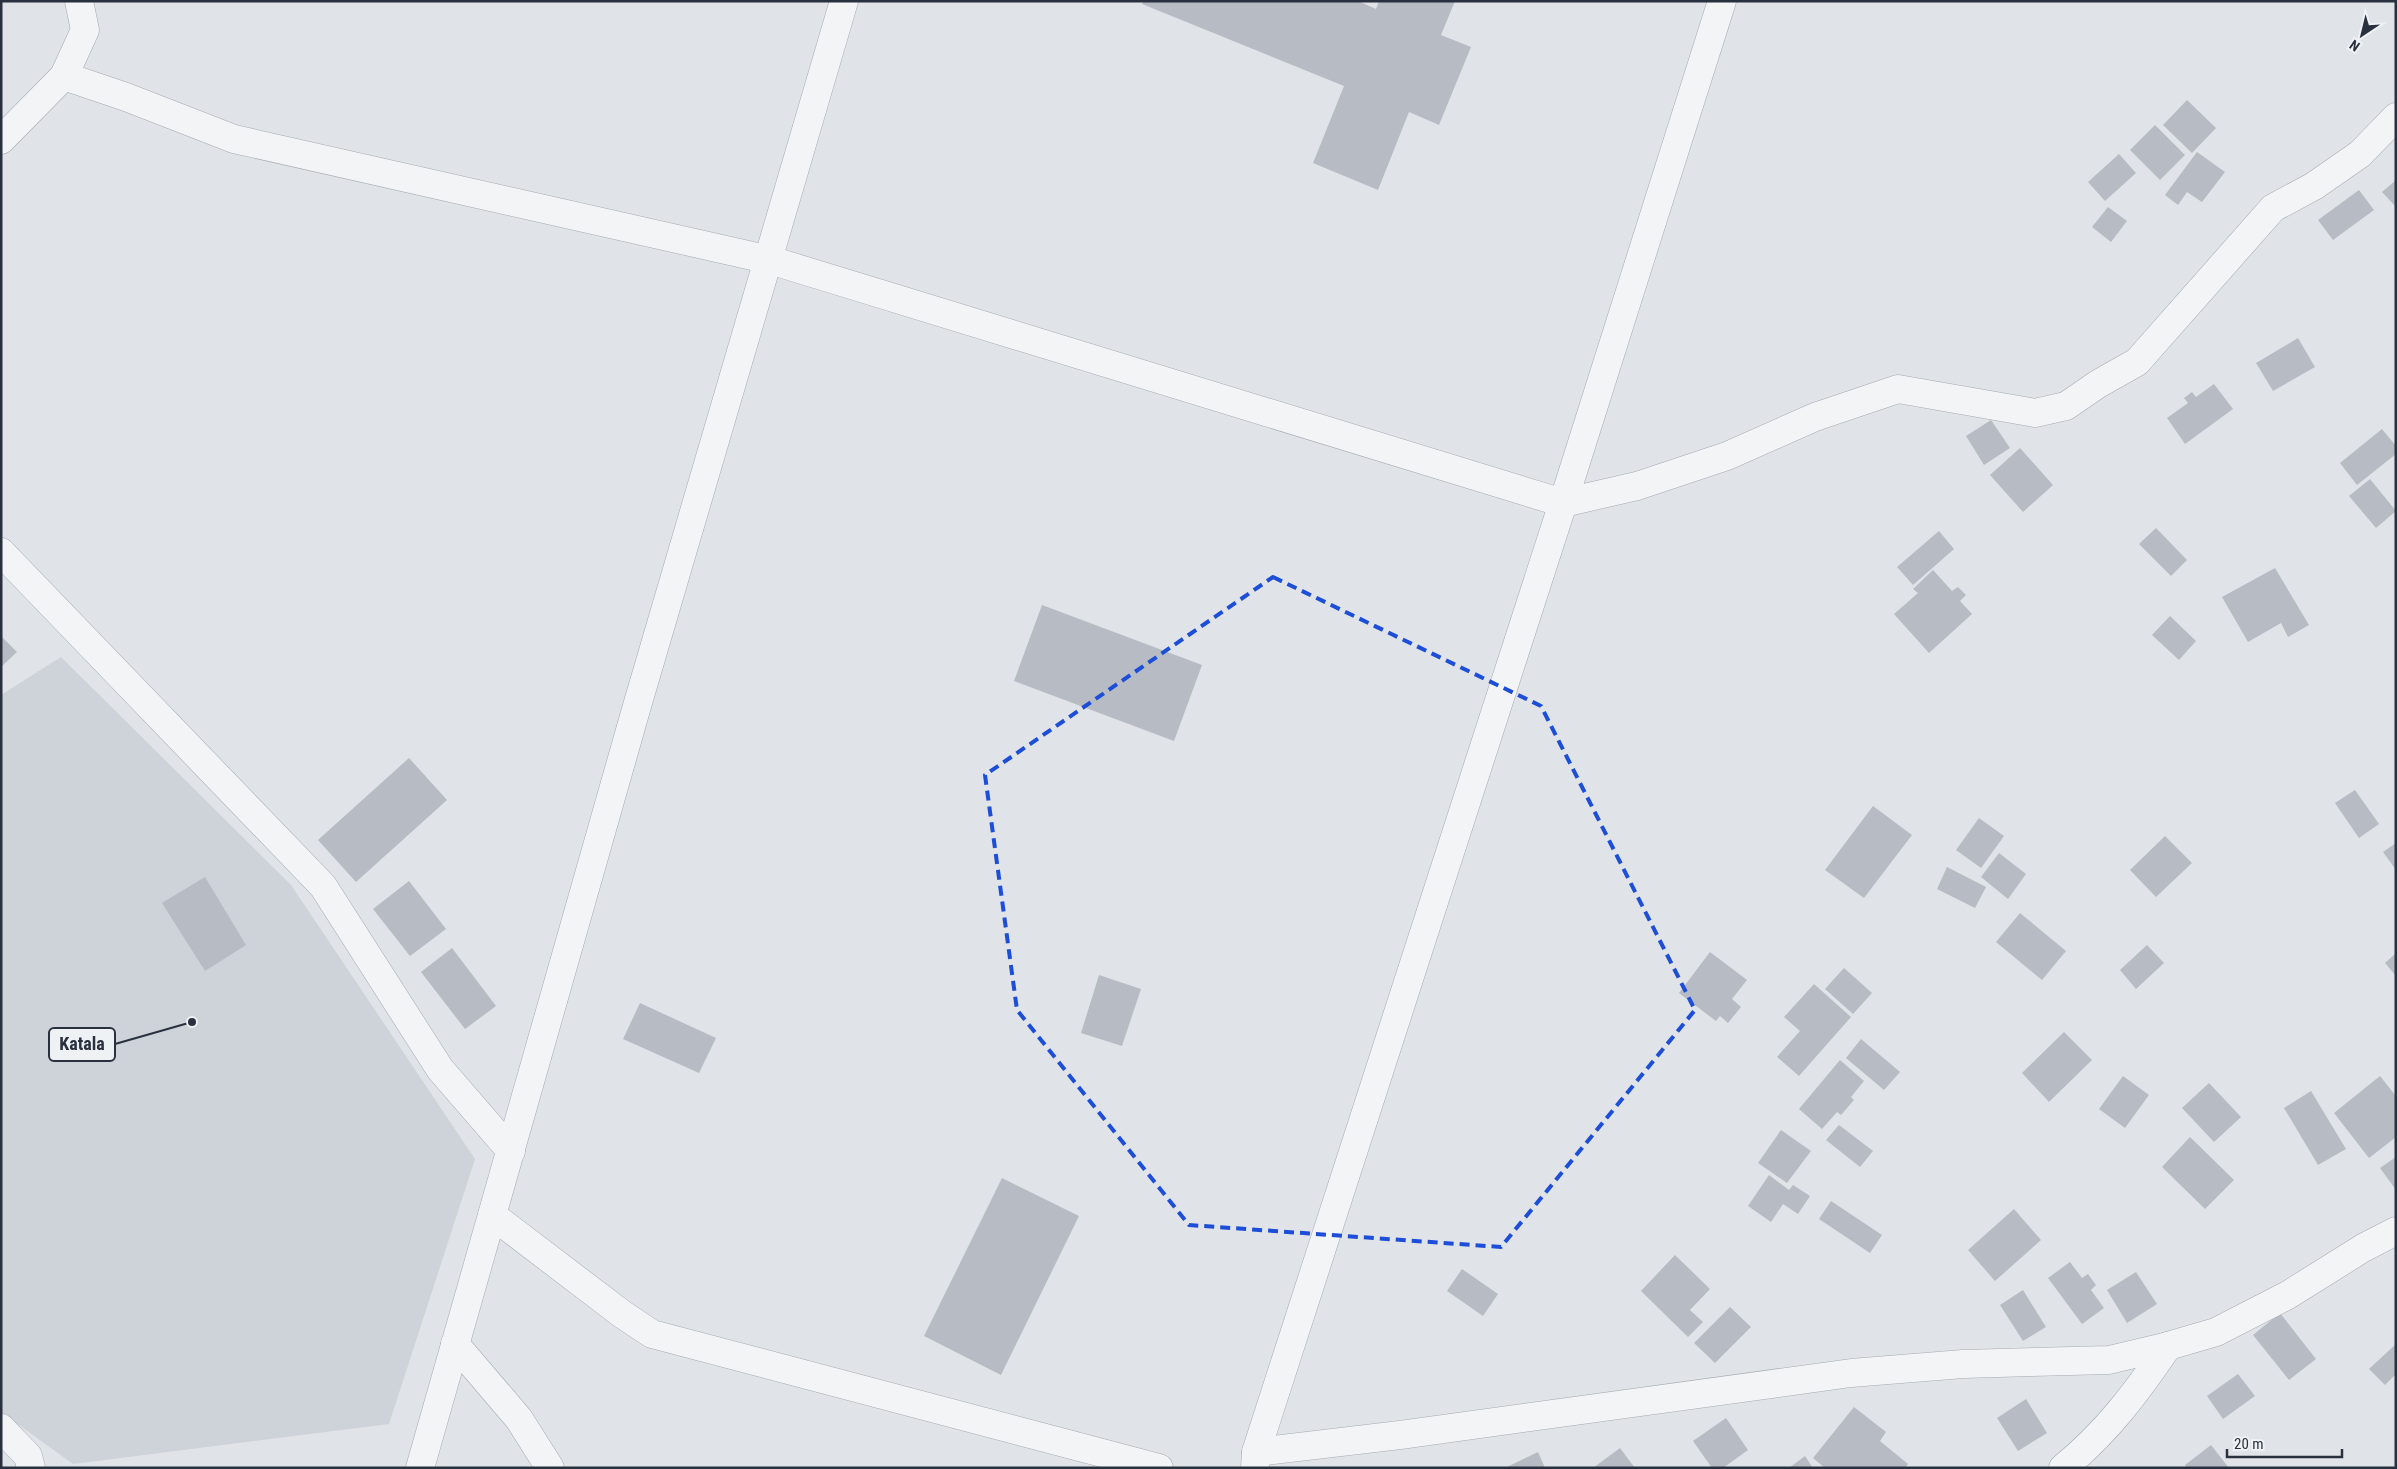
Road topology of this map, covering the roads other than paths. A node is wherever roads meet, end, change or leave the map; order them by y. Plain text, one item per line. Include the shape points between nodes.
1 (79, 1) edge
2 (844, 1) edge
3 (1722, 1) edge
4 (64, 76) junction
5 (2396, 117) edge
6 (1, 140) edge
7 (770, 260) junction
8 (1563, 503) junction
9 (1, 552) edge
10 (511, 1151) junction
11 (492, 1215) junction
12 (2396, 1231) edge
13 (455, 1344) junction
14 (2168, 1346) junction
15 (1, 1428) edge
16 (1255, 1460) edge
17 (31, 1468) edge
18 (420, 1468) edge
19 (550, 1468) edge
20 (1159, 1468) edge
21 (2063, 1468) edge

1 - 4 street via 85,30
2 - 7 street
3 - 8 street
4 - 6 street
4 - 7 street via 234,139
5 - 8 street via 2360,154 2314,186 2273,208 2137,362 2066,406 2035,413 1898,389 1814,417 1727,456 1638,486
7 - 8 street
7 - 10 street via 640,697
8 - 16 street
9 - 10 street via 324,886 440,1069
10 - 11 street
11 - 13 street
11 - 20 street via 652,1334
12 - 14 street via 2288,1295 2216,1332
13 - 18 street
13 - 19 street via 519,1419
14 - 16 street via 2109,1360 1963,1364 1851,1373 1400,1435
14 - 21 street via 2119,1414 2088,1448
15 - 17 street via 28,1456

